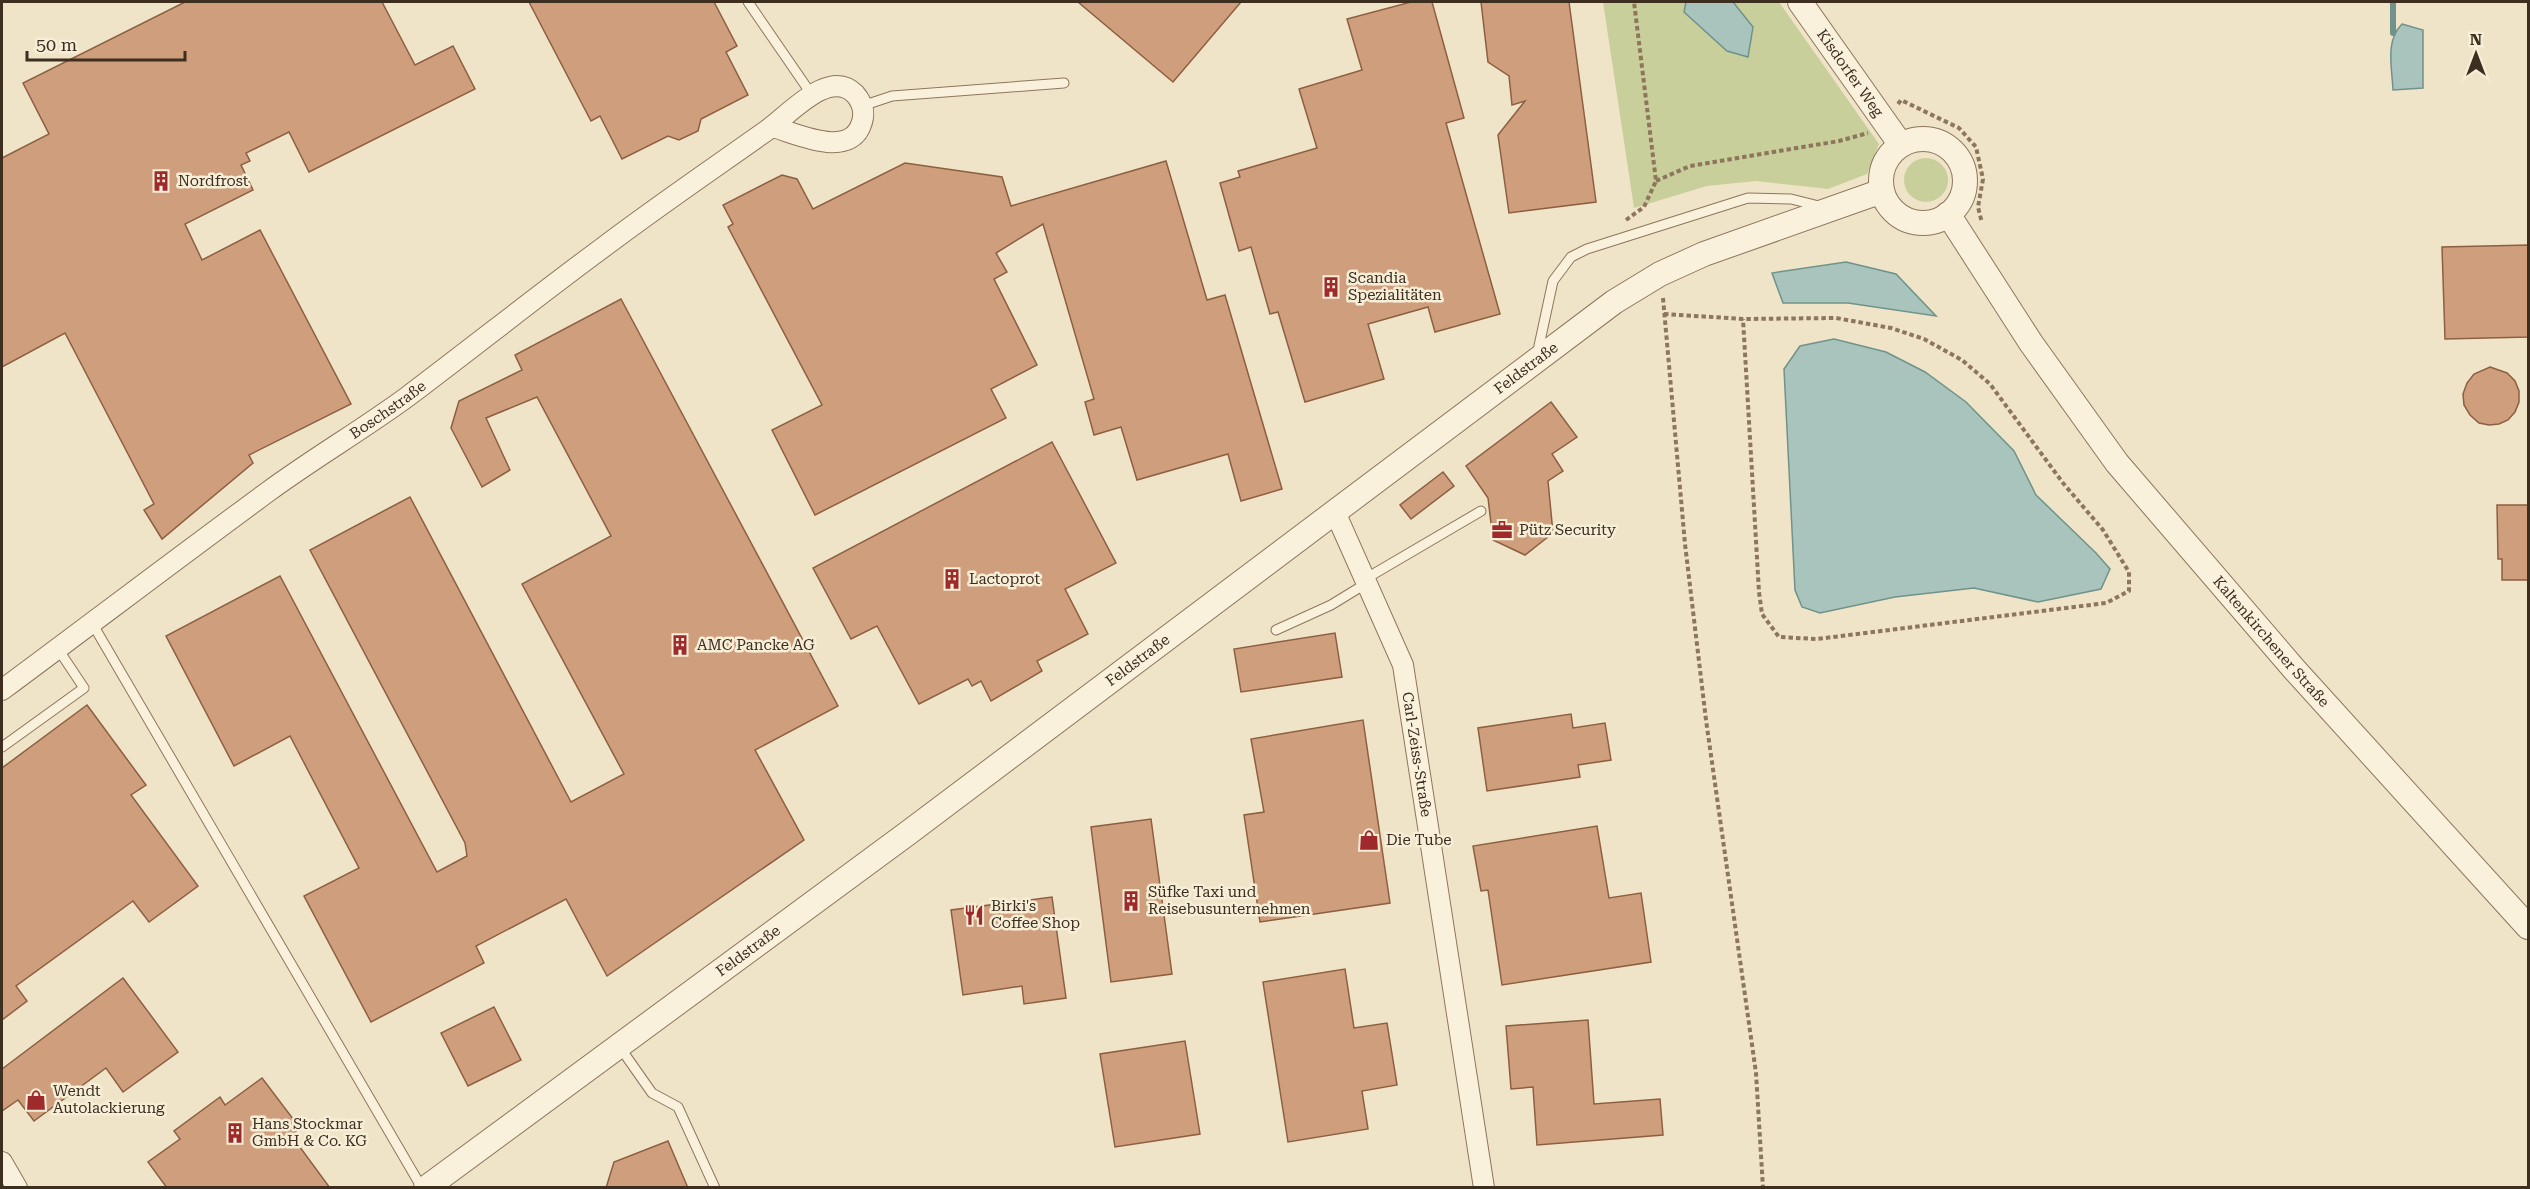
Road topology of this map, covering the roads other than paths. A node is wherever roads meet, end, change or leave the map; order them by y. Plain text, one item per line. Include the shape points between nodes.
1 (748, 2) edge
2 (1800, 2) edge
3 (1064, 83) dead end
4 (812, 95) junction
5 (862, 106) junction
6 (773, 127) junction
7 (1901, 145) junction
8 (1882, 191) junction
9 (1830, 209) junction
10 (1948, 214) junction
11 (1536, 359) junction
12 (1481, 511) dead end
13 (1335, 512) junction
14 (1366, 581) junction
15 (92, 623) junction
16 (1276, 630) dead end
17 (58, 649) junction
18 (2, 690) edge
19 (2, 747) edge
20 (2529, 927) edge
21 (620, 1046) junction
22 (2, 1162) edge
23 (17, 1188) edge
24 (424, 1188) edge
25 (715, 1188) edge
26 (1484, 1188) edge

1 - 4 lane
2 - 7 street, Kisdorfer Weg
3 - 5 lane via 892,96
4 - 5 street, Boschstraße via 825,87 840,86 854,93
4 - 6 street, Boschstraße
5 - 6 street via 862,123 857,132 840,143
6 - 15 street, Boschstraße via 602,247 406,397 272,489
7 - 8 street via 1884,165
7 - 10 street via 1928,139 1952,151 1961,163 1963,190
8 - 9 street, Feldstraße
8 - 10 street via 1897,214 1909,220 1923,222
9 - 11 street, Feldstraße via 1660,274 1605,308
9 - 11 lane via 1791,199 1748,198 1571,257 1553,281
10 - 20 street, Kaltenkirchener Straße via 2031,343 2117,464 2294,669
11 - 13 street, Feldstraße
12 - 14 lane
13 - 14 street, Carl-Zeiss-Straße
13 - 21 street, Feldstraße
14 - 16 lane via 1331,605
14 - 26 street, Carl-Zeiss-Straße via 1403,665
15 - 17 street, Boschstraße
15 - 24 lane
17 - 18 street, Boschstraße
17 - 19 lane via 84,688
21 - 24 street, Feldstraße
21 - 25 lane via 652,1093 678,1107
22 - 23 street

